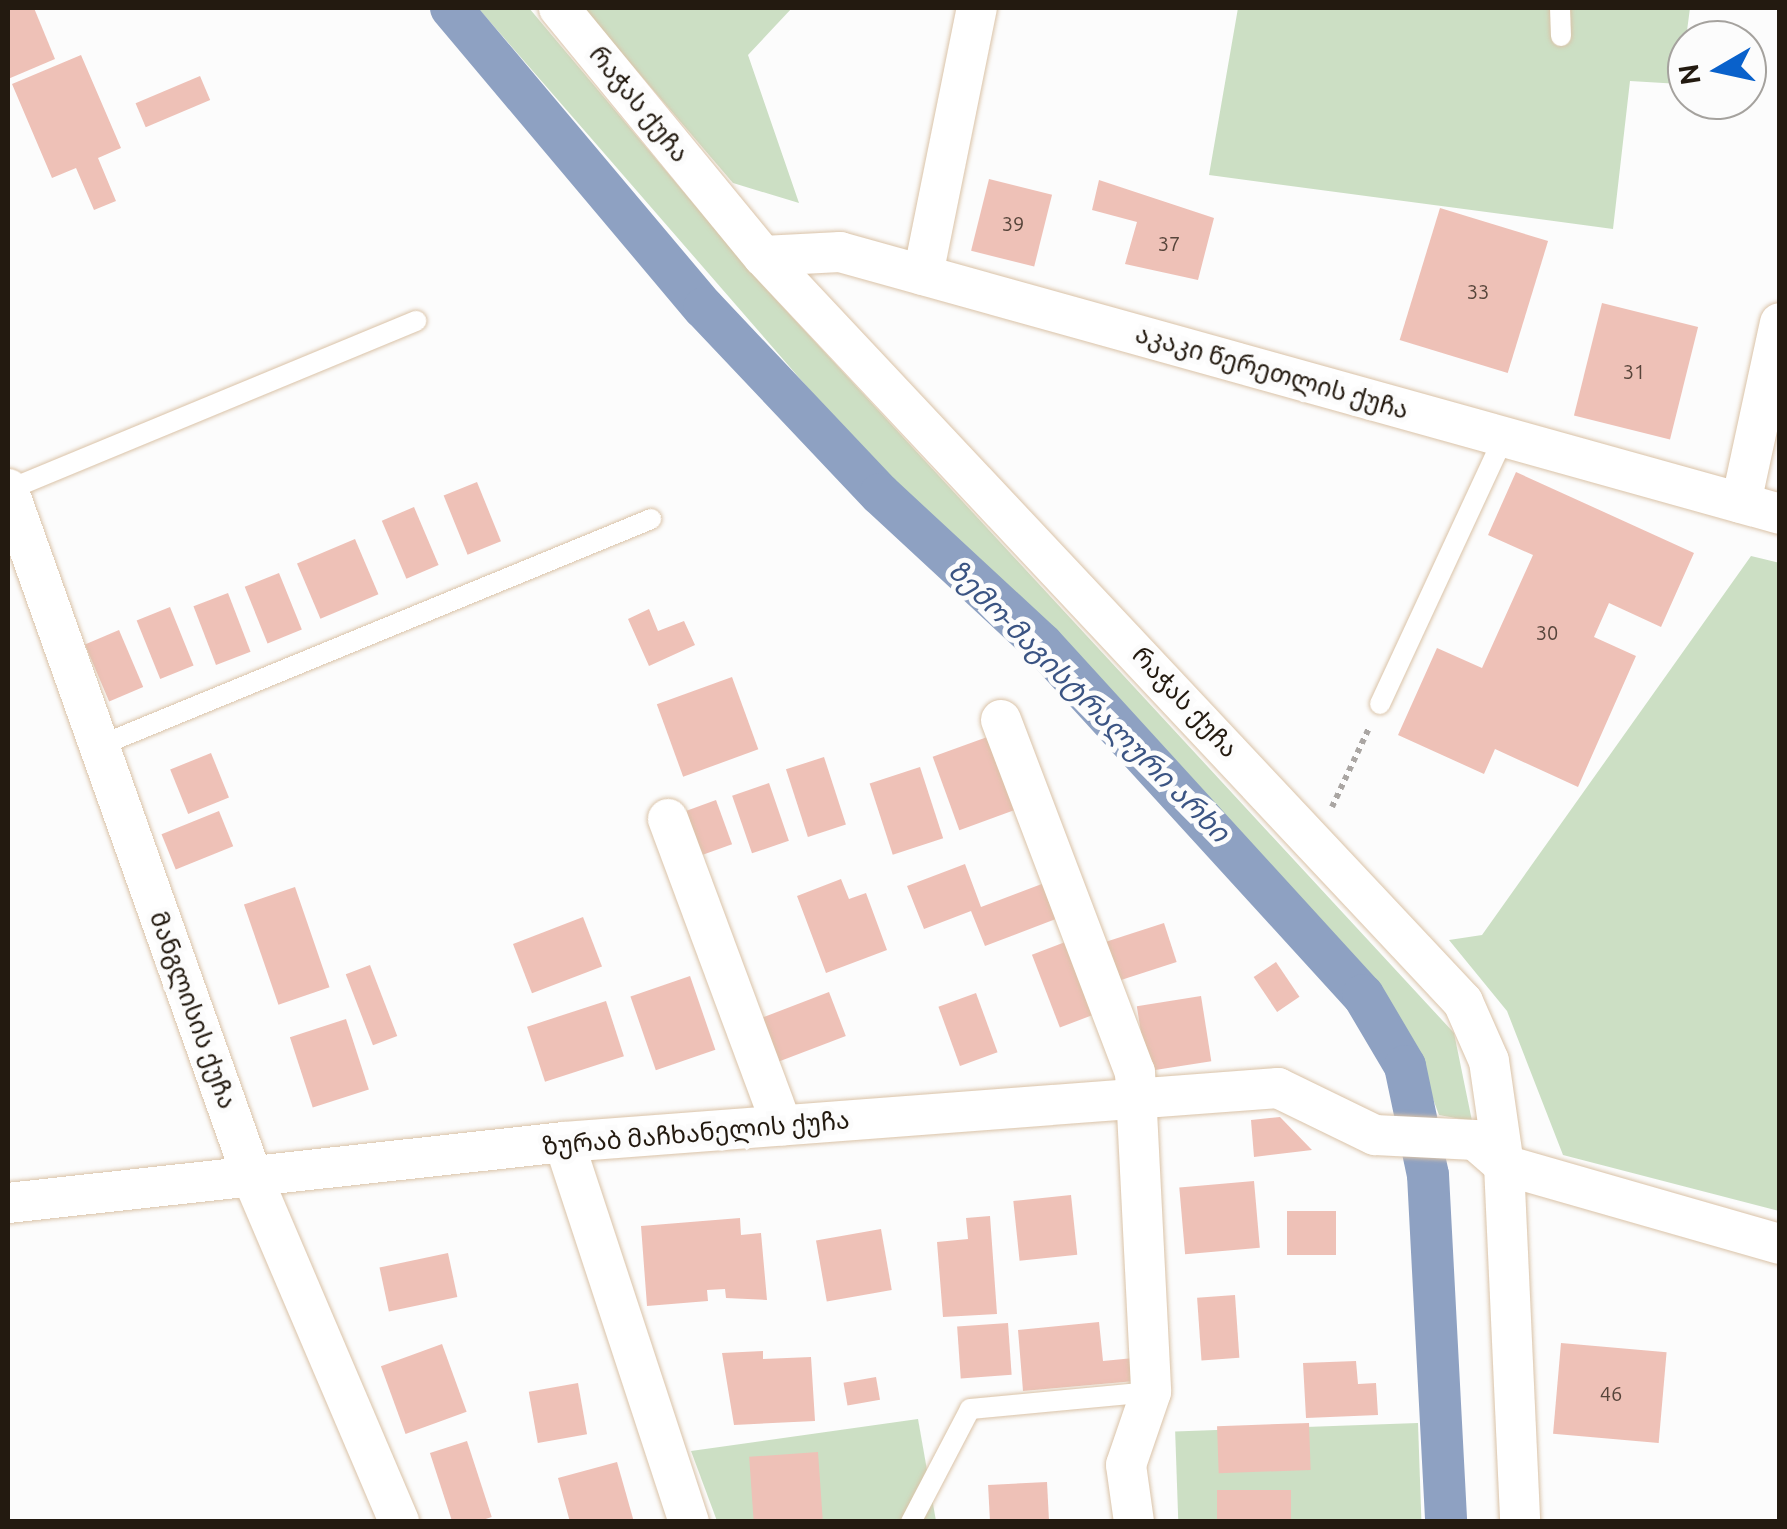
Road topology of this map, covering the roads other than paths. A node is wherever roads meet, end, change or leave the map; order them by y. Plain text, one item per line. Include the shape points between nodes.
1 (559, 8) edge
2 (977, 8) edge
3 (1560, 8) edge
4 (1560, 36) dead end
5 (763, 256) junction
6 (923, 275) junction
7 (416, 322) dead end
8 (1780, 323) edge
9 (1504, 437) junction
10 (8, 490) edge
11 (1760, 508) edge
12 (651, 519) dead end
13 (1380, 704) road end
14 (1001, 720) dead end
15 (99, 746) junction
16 (668, 820) dead end
17 (1137, 1098) junction
18 (782, 1126) junction
19 (564, 1142) junction
20 (1490, 1152) junction
21 (253, 1179) junction
22 (8, 1203) edge
23 (1780, 1244) edge
24 (1151, 1392) junction
25 (399, 1522) edge
26 (689, 1522) edge
27 (911, 1522) edge
28 (1134, 1522) edge
29 (1520, 1522) edge

1 - 5 street, რაჭას ქუჩა
2 - 6 street
3 - 4 lane
5 - 6 street, აკაკი წერეთლის ქუჩა via 840,252
5 - 20 street, რაჭას ქუჩა via 1463,1002 1490,1061
6 - 9 street, აკაკი წერეთლის ქუჩა
7 - 10 lane
8 - 11 street
9 - 11 street, აკაკი წერეთლის ქუჩა
9 - 13 lane
10 - 15 street, მანგლისის ქუჩა
12 - 15 lane
14 - 17 street
15 - 21 street, მანგლისის ქუჩა
16 - 18 street
17 - 18 street, ზურაბ მაჩხანელის ქუჩა
17 - 20 street, ზურაბ მაჩხანელის ქუჩა via 1278,1088 1375,1135
17 - 24 street
18 - 19 street, ზურაბ მაჩხანელის ქუჩა
19 - 21 street, ზურაბ მაჩხანელის ქუჩა
19 - 26 street
20 - 23 street
20 - 29 street, რაჭას ქუჩა
21 - 22 street, ზურაბ მაჩხანელის ქუჩა
21 - 25 street, მანგლისის ქუჩა
24 - 27 lane via 970,1409
24 - 28 street via 1126,1464

